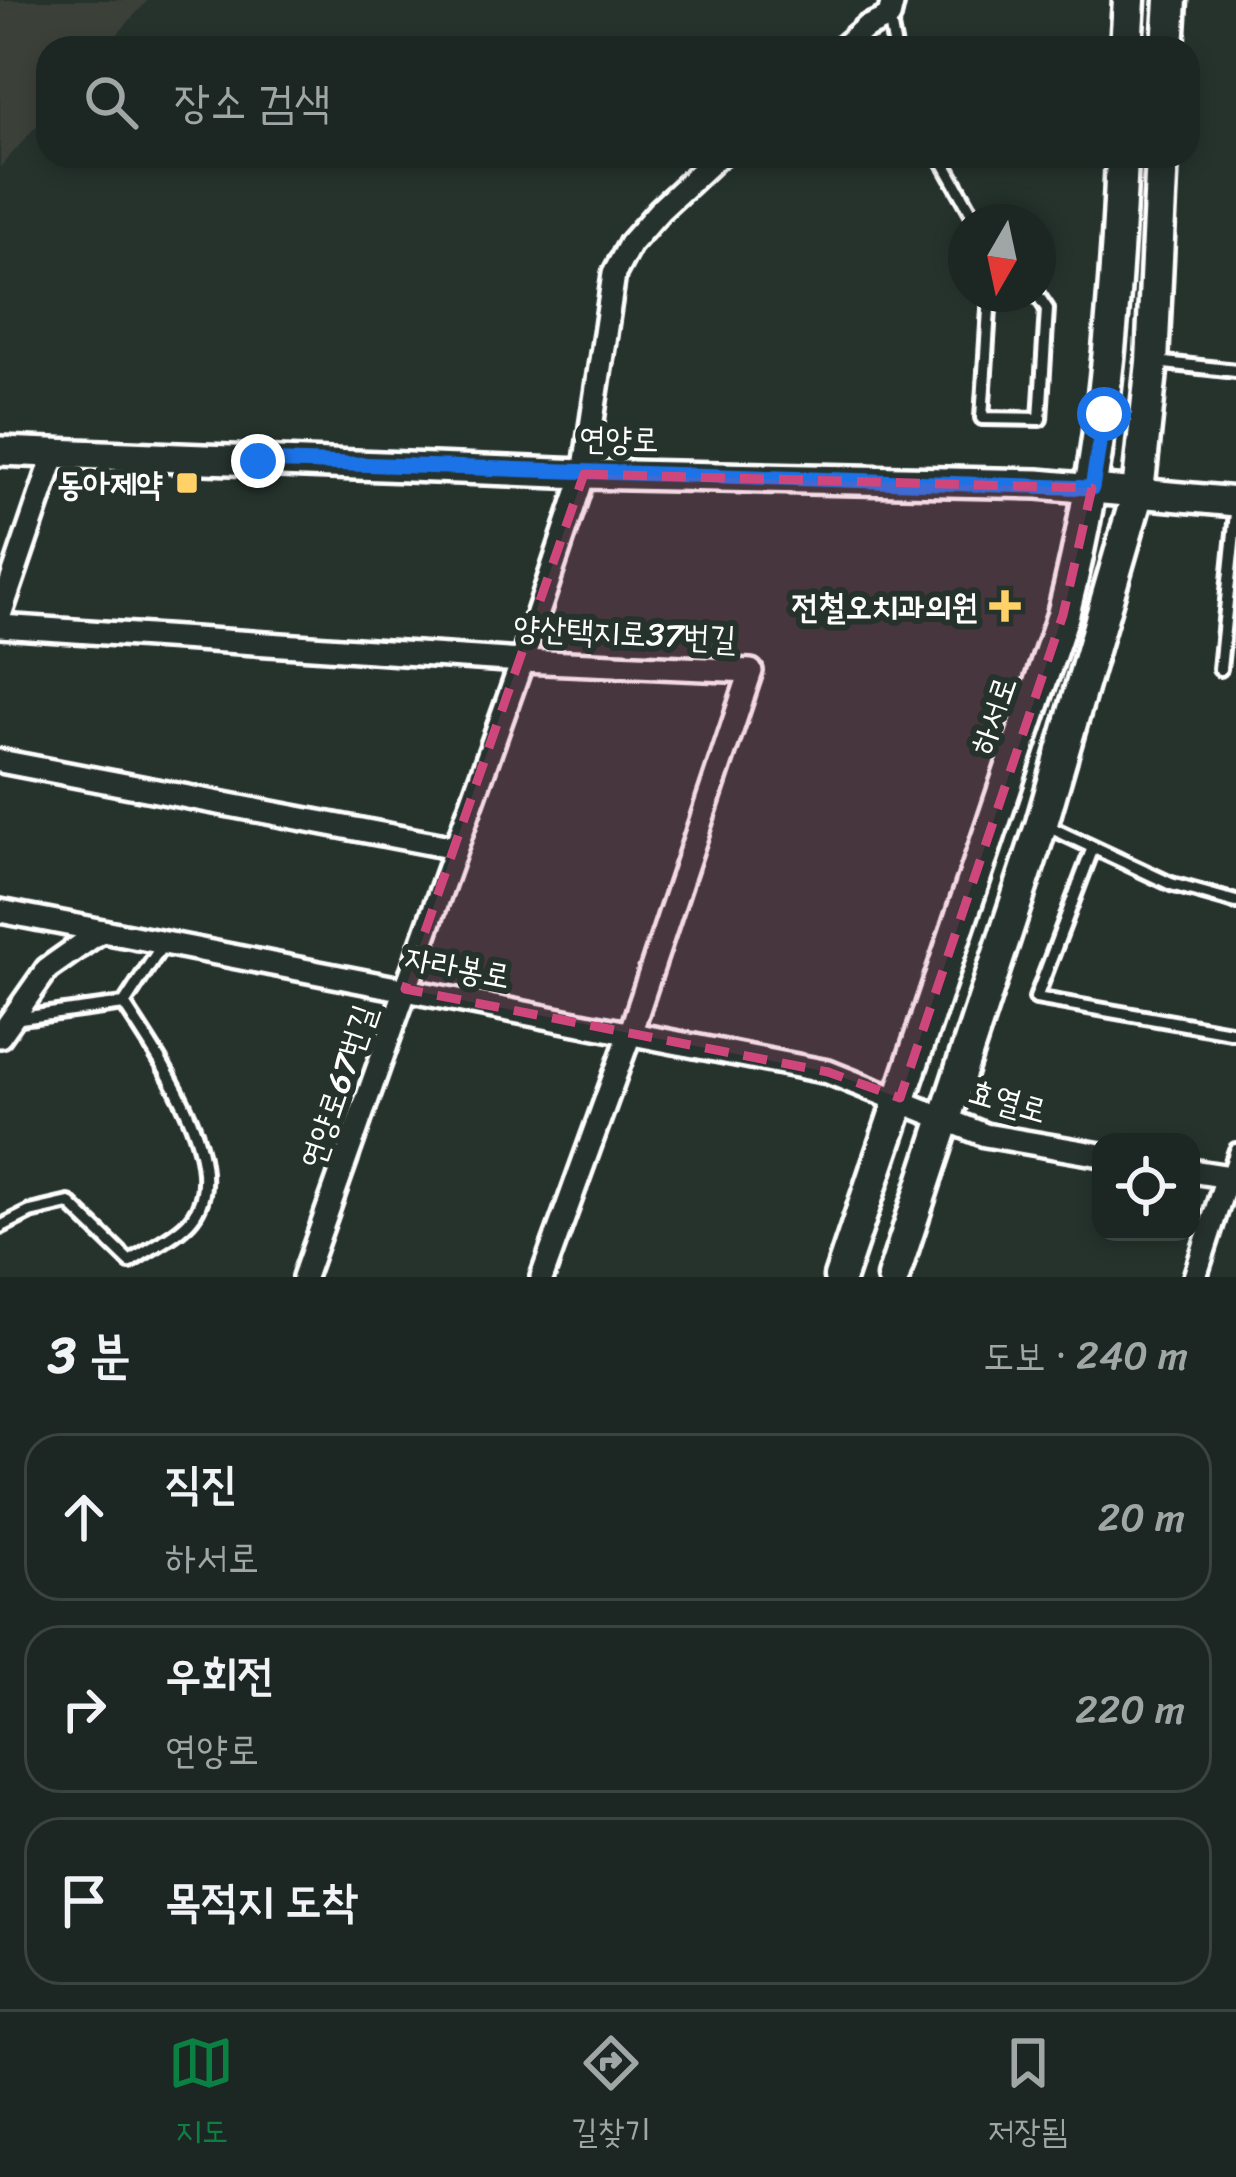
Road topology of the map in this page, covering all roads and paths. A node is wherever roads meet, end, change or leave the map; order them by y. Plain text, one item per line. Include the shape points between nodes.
1 (1129, 0) edge
2 (1171, 0) edge
3 (891, 8) edge
4 (856, 36) edge
5 (1127, 36) edge
6 (1169, 36) edge
7 (705, 168) edge
8 (947, 168) edge
9 (1122, 168) edge
10 (1161, 168) edge
11 (967, 204) edge
12 (989, 312) edge
13 (1047, 312) edge
14 (1151, 362) junction
15 (1236, 371) edge
16 (0, 451) edge
17 (55, 453) junction
18 (584, 473) junction
19 (1092, 488) junction
20 (1138, 492) junction
21 (1236, 502) edge
22 (1236, 513) edge
23 (1234, 543) edge
24 (0, 615) edge
25 (0, 626) edge
26 (522, 661) junction
27 (1220, 669) dead end
28 (0, 761) edge
29 (1042, 823) junction
30 (455, 848) junction
31 (1092, 850) junction
32 (1236, 902) edge
33 (0, 911) edge
34 (98, 933) junction
35 (163, 944) junction
36 (405, 989) junction
37 (124, 1004) junction
38 (6, 1028) edge
39 (1236, 1033) edge
40 (630, 1034) junction
41 (900, 1098) junction
42 (945, 1117) junction
43 (1236, 1150) edge
44 (1092, 1153) edge
45 (1200, 1173) edge
46 (1232, 1178) edge
47 (0, 1226) edge
48 (304, 1277) edge
49 (542, 1277) edge
50 (840, 1277) edge
51 (893, 1277) edge
52 (1196, 1277) edge

1 - 5 main road
2 - 6 main road
3 - 4 street
7 - 18 street, 연양로67번길 via 630,244 614,274
8 - 11 lane
9 - 19 main road, 하서로 via 1118,272
10 - 14 main road
12 - 13 lane via 982,418 1040,419
14 - 15 lane
14 - 20 main road
16 - 17 street, 연양로
17 - 18 street, 연양로
17 - 24 street
18 - 19 street, 연양로
18 - 26 street, 연양로67번길
19 - 20 street, 연양로
19 - 41 main road, 하서로 via 1063,615
20 - 21 street, 연양로
20 - 29 main road
22 - 23 lane
23 - 27 lane
25 - 26 street, 양산택지로37번길
26 - 30 street, 연양로67번길
26 - 40 street, 양산택지로37번길 via 752,671
28 - 30 street
29 - 31 lane
29 - 42 main road
30 - 36 street, 연양로67번길
31 - 32 lane
31 - 39 lane via 1036,998
33 - 34 street, 자라봉로
34 - 35 street, 자라봉로
34 - 38 street via 47,969
35 - 36 street, 자라봉로
35 - 37 lane
36 - 40 street, 자라봉로
36 - 48 street, 연양로67번길
37 - 38 lane
37 - 47 lane via 182,1097 202,1154 193,1217 130,1262 69,1203
40 - 41 street, 자라봉로 via 828,1072
40 - 49 street, 양산택지로37번길
41 - 42 street, 효열로
41 - 50 main road, 하서로
42 - 44 street, 효열로 via 985,1135
42 - 51 main road
43 - 46 lane
45 - 46 street
46 - 52 street

